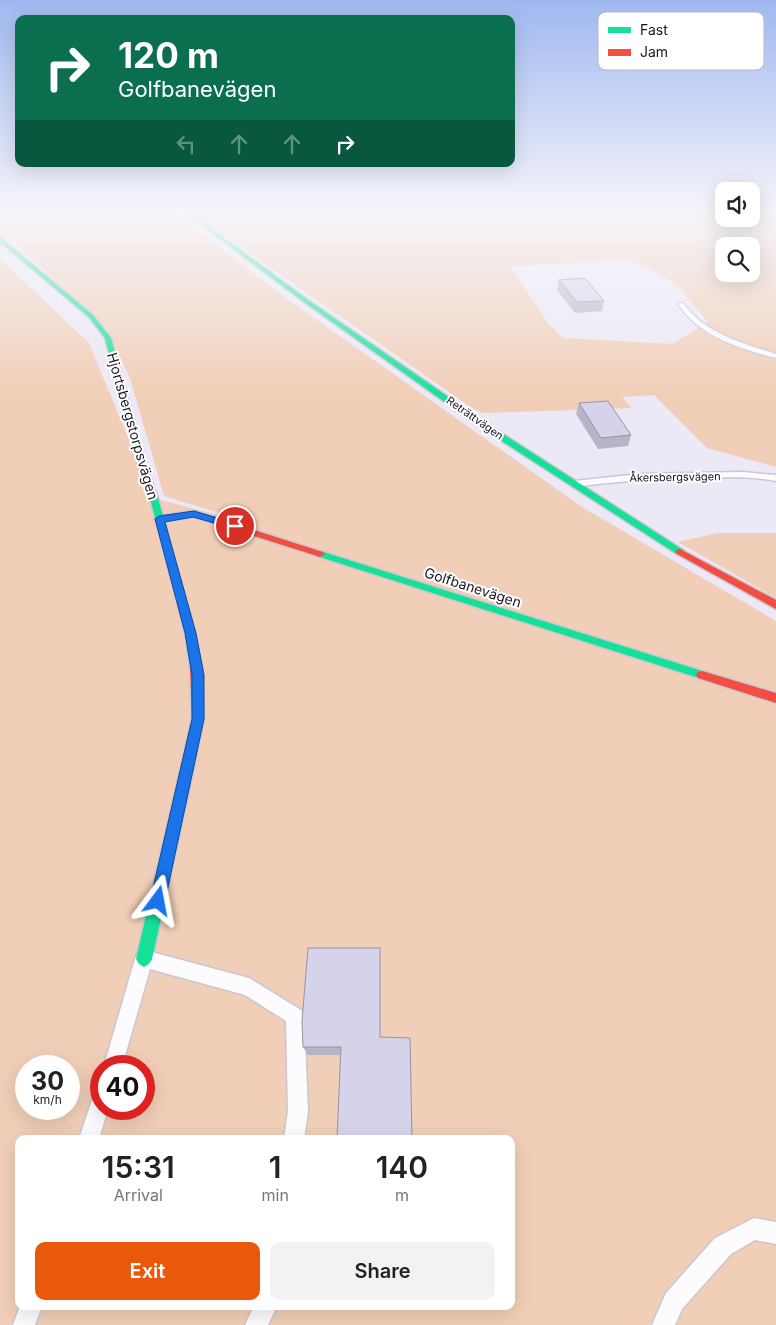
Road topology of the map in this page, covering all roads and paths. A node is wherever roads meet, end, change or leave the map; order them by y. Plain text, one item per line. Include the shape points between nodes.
1 (41, 274) edge
2 (269, 274) edge
3 (680, 304) dead end
4 (776, 356) edge
5 (776, 478) edge
6 (574, 484) junction
7 (159, 519) junction
8 (776, 605) edge
9 (776, 698) edge
10 (144, 959) junction
11 (116, 1055) edge
12 (95, 1120) edge
13 (90, 1135) edge
14 (295, 1135) edge
15 (776, 1233) edge
16 (30, 1310) edge
17 (264, 1310) edge
18 (24, 1325) edge
19 (256, 1325) edge
20 (663, 1325) edge

1 - 7 street, Hjortsbergstorpsvägen via 91,316 108,338
2 - 6 street, Reträttvägen via 483,425
3 - 4 lane via 692,320 716,333
5 - 6 lane, Åkersbergsvägen via 657,476
6 - 8 street, Reträttvägen via 699,564
7 - 9 street, Golfbanevägen via 194,514
7 - 10 street, Hjortsbergstorpsvägen via 190,633 198,675 198,719
10 - 11 lane, Hjortsbergstorpsvägen
10 - 14 lane via 249,987 295,1016 298,1111
12 - 13 lane
15 - 20 lane via 754,1229 723,1246 674,1301
16 - 18 lane
17 - 19 lane

